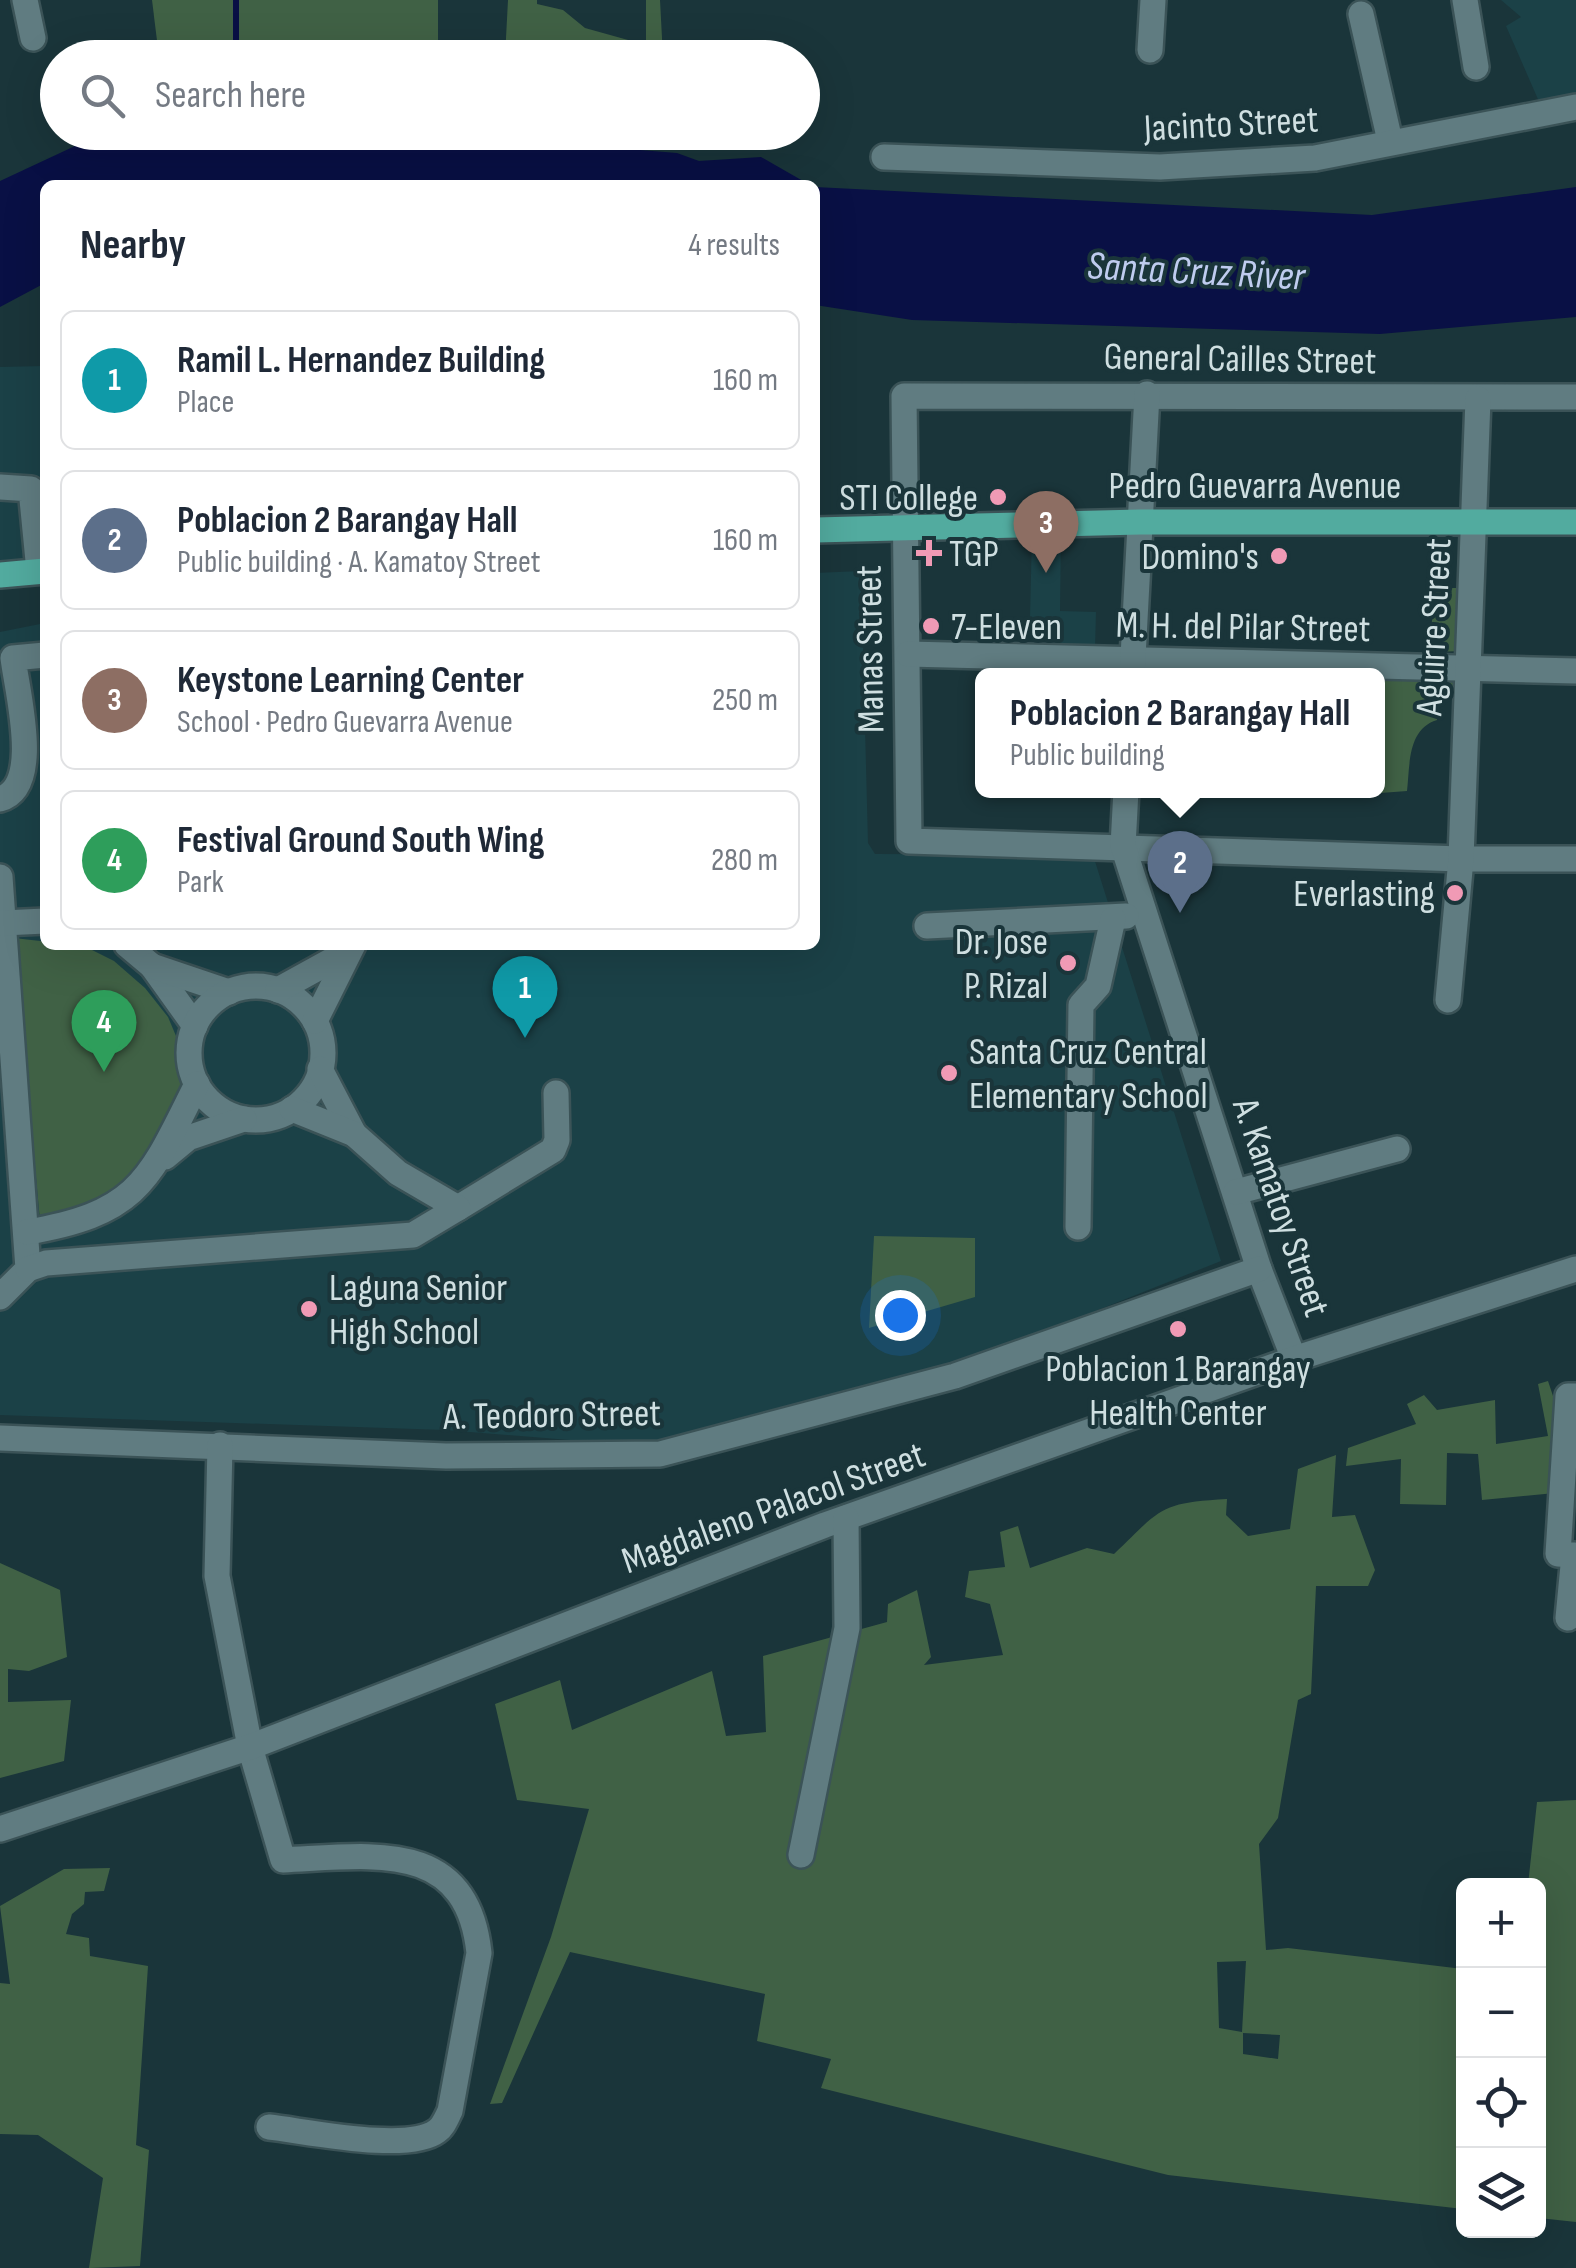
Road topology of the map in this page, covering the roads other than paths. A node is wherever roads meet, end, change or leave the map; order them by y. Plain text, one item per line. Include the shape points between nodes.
1 (25, 0) edge
2 (1153, 0) edge
3 (1466, 0) edge
4 (1361, 14) dead end
5 (33, 38) dead end
6 (1150, 50) dead end
7 (1476, 67) dead end
8 (1576, 107) edge
9 (1390, 141) junction
10 (884, 157) dead end
11 (1148, 394) junction
12 (904, 396) joint
13 (1576, 397) edge
14 (1478, 398) junction
15 (0, 487) edge
16 (1476, 521) junction
17 (1140, 522) junction
18 (1576, 522) edge
19 (904, 528) junction
20 (820, 530) edge
21 (40, 556) edge
22 (40, 571) edge
23 (0, 574) edge
24 (908, 654) junction
25 (40, 655) edge
26 (1133, 668) edge
27 (1385, 669) edge
28 (1468, 669) junction
29 (1576, 671) edge
30 (8, 689) edge
31 (33, 718) edge
32 (1126, 798) edge
33 (0, 799) edge
34 (1123, 846) junction
35 (1576, 859) edge
36 (1462, 860) junction
37 (0, 876) edge
38 (1143, 908) junction
39 (1113, 919) junction
40 (40, 921) edge
41 (3, 922) junction
42 (927, 926) dead end
43 (132, 950) edge
44 (347, 950) edge
45 (349, 950) edge
46 (152, 966) junction
47 (278, 990) junction
48 (229, 992) junction
49 (1448, 1000) dead end
50 (314, 1021) junction
51 (196, 1026) junction
52 (320, 1070) junction
53 (197, 1084) junction
54 (556, 1093) dead end
55 (292, 1109) junction
56 (244, 1119) junction
57 (354, 1134) junction
58 (1397, 1149) dead end
59 (157, 1163) junction
60 (1236, 1192) junction
61 (458, 1208) junction
62 (1078, 1226) dead end
63 (27, 1232) junction
64 (28, 1269) junction
65 (1259, 1269) junction
66 (1576, 1269) edge
67 (0, 1297) edge
68 (1294, 1359) junction
69 (1572, 1396) edge
70 (0, 1438) edge
71 (220, 1444) junction
72 (846, 1518) junction
73 (1568, 1618) dead end
74 (250, 1747) junction
75 (0, 1830) edge
76 (801, 1855) dead end
77 (269, 2126) dead end

1 - 5 street
2 - 6 street
3 - 7 street
4 - 9 street
8 - 9 street, Jacinto Street
9 - 10 street, Jacinto Street via 1339,155 1160,167
11 - 12 street, General Cailles Street
11 - 14 street, General Cailles Street
11 - 17 street
12 - 19 street, Manas Street
13 - 14 street, General Cailles Street
14 - 16 street, Aguirre Street
15 - 21 street via 31,489
16 - 17 main road, Pedro Guevarra Avenue
16 - 18 main road, Pedro Guevarra Avenue
16 - 28 street, Aguirre Street
17 - 19 main road, Pedro Guevarra Avenue
17 - 26 street
19 - 20 main road, Pedro Guevarra Avenue
19 - 24 street, Manas Street
22 - 23 main road
24 - 26 street, M. H. del Pilar Street
24 - 34 street, Manas Street via 909,842
25 - 30 street via 13,658
27 - 28 street, M. H. del Pilar Street
28 - 29 street, M. H. del Pilar Street
28 - 36 street, Aguirre Street
30 - 31 street
31 - 33 street via 21,782
32 - 34 street, A. Kamatoy Street
34 - 36 street
34 - 38 street, A. Kamatoy Street
35 - 36 street
36 - 49 street, Aguirre Street
37 - 41 street
38 - 39 street
38 - 60 street, A. Kamatoy Street
39 - 42 street
39 - 62 street via 1098,986 1081,1004
40 - 41 street
41 - 63 street
43 - 46 street
44 - 47 street
45 - 50 street
46 - 48 street
46 - 51 street
47 - 48 street
47 - 50 street
48 - 51 street
50 - 52 street via 322,1045
51 - 53 street via 190,1049
52 - 55 street
52 - 57 street
53 - 56 street via 212,1103
53 - 59 street
54 - 61 street via 553,1150
55 - 56 street via 269,1119
55 - 57 street
56 - 59 street via 188,1138
57 - 61 street via 398,1173
58 - 60 street
59 - 63 street via 111,1209
60 - 65 street, A. Kamatoy Street
61 - 64 street via 414,1235 46,1262
63 - 64 street
64 - 67 street
65 - 68 street, A. Kamatoy Street
65 - 71 street, A. Teodoro Street via 955,1376 660,1454 446,1456
66 - 68 street, Magdaleno Palacol Street
68 - 72 street, Magdaleno Palacol Street
69 - 73 street via 1558,1554 1574,1555
70 - 71 street, A. Teodoro Street
71 - 74 street via 217,1576
72 - 74 street, Magdaleno Palacol Street
72 - 76 street via 848,1628
74 - 75 street, Magdaleno Palacol Street
74 - 77 street via 283,1860 368,1858 441,1872 461,1890 479,1953 450,2112 440,2130 399,2141

